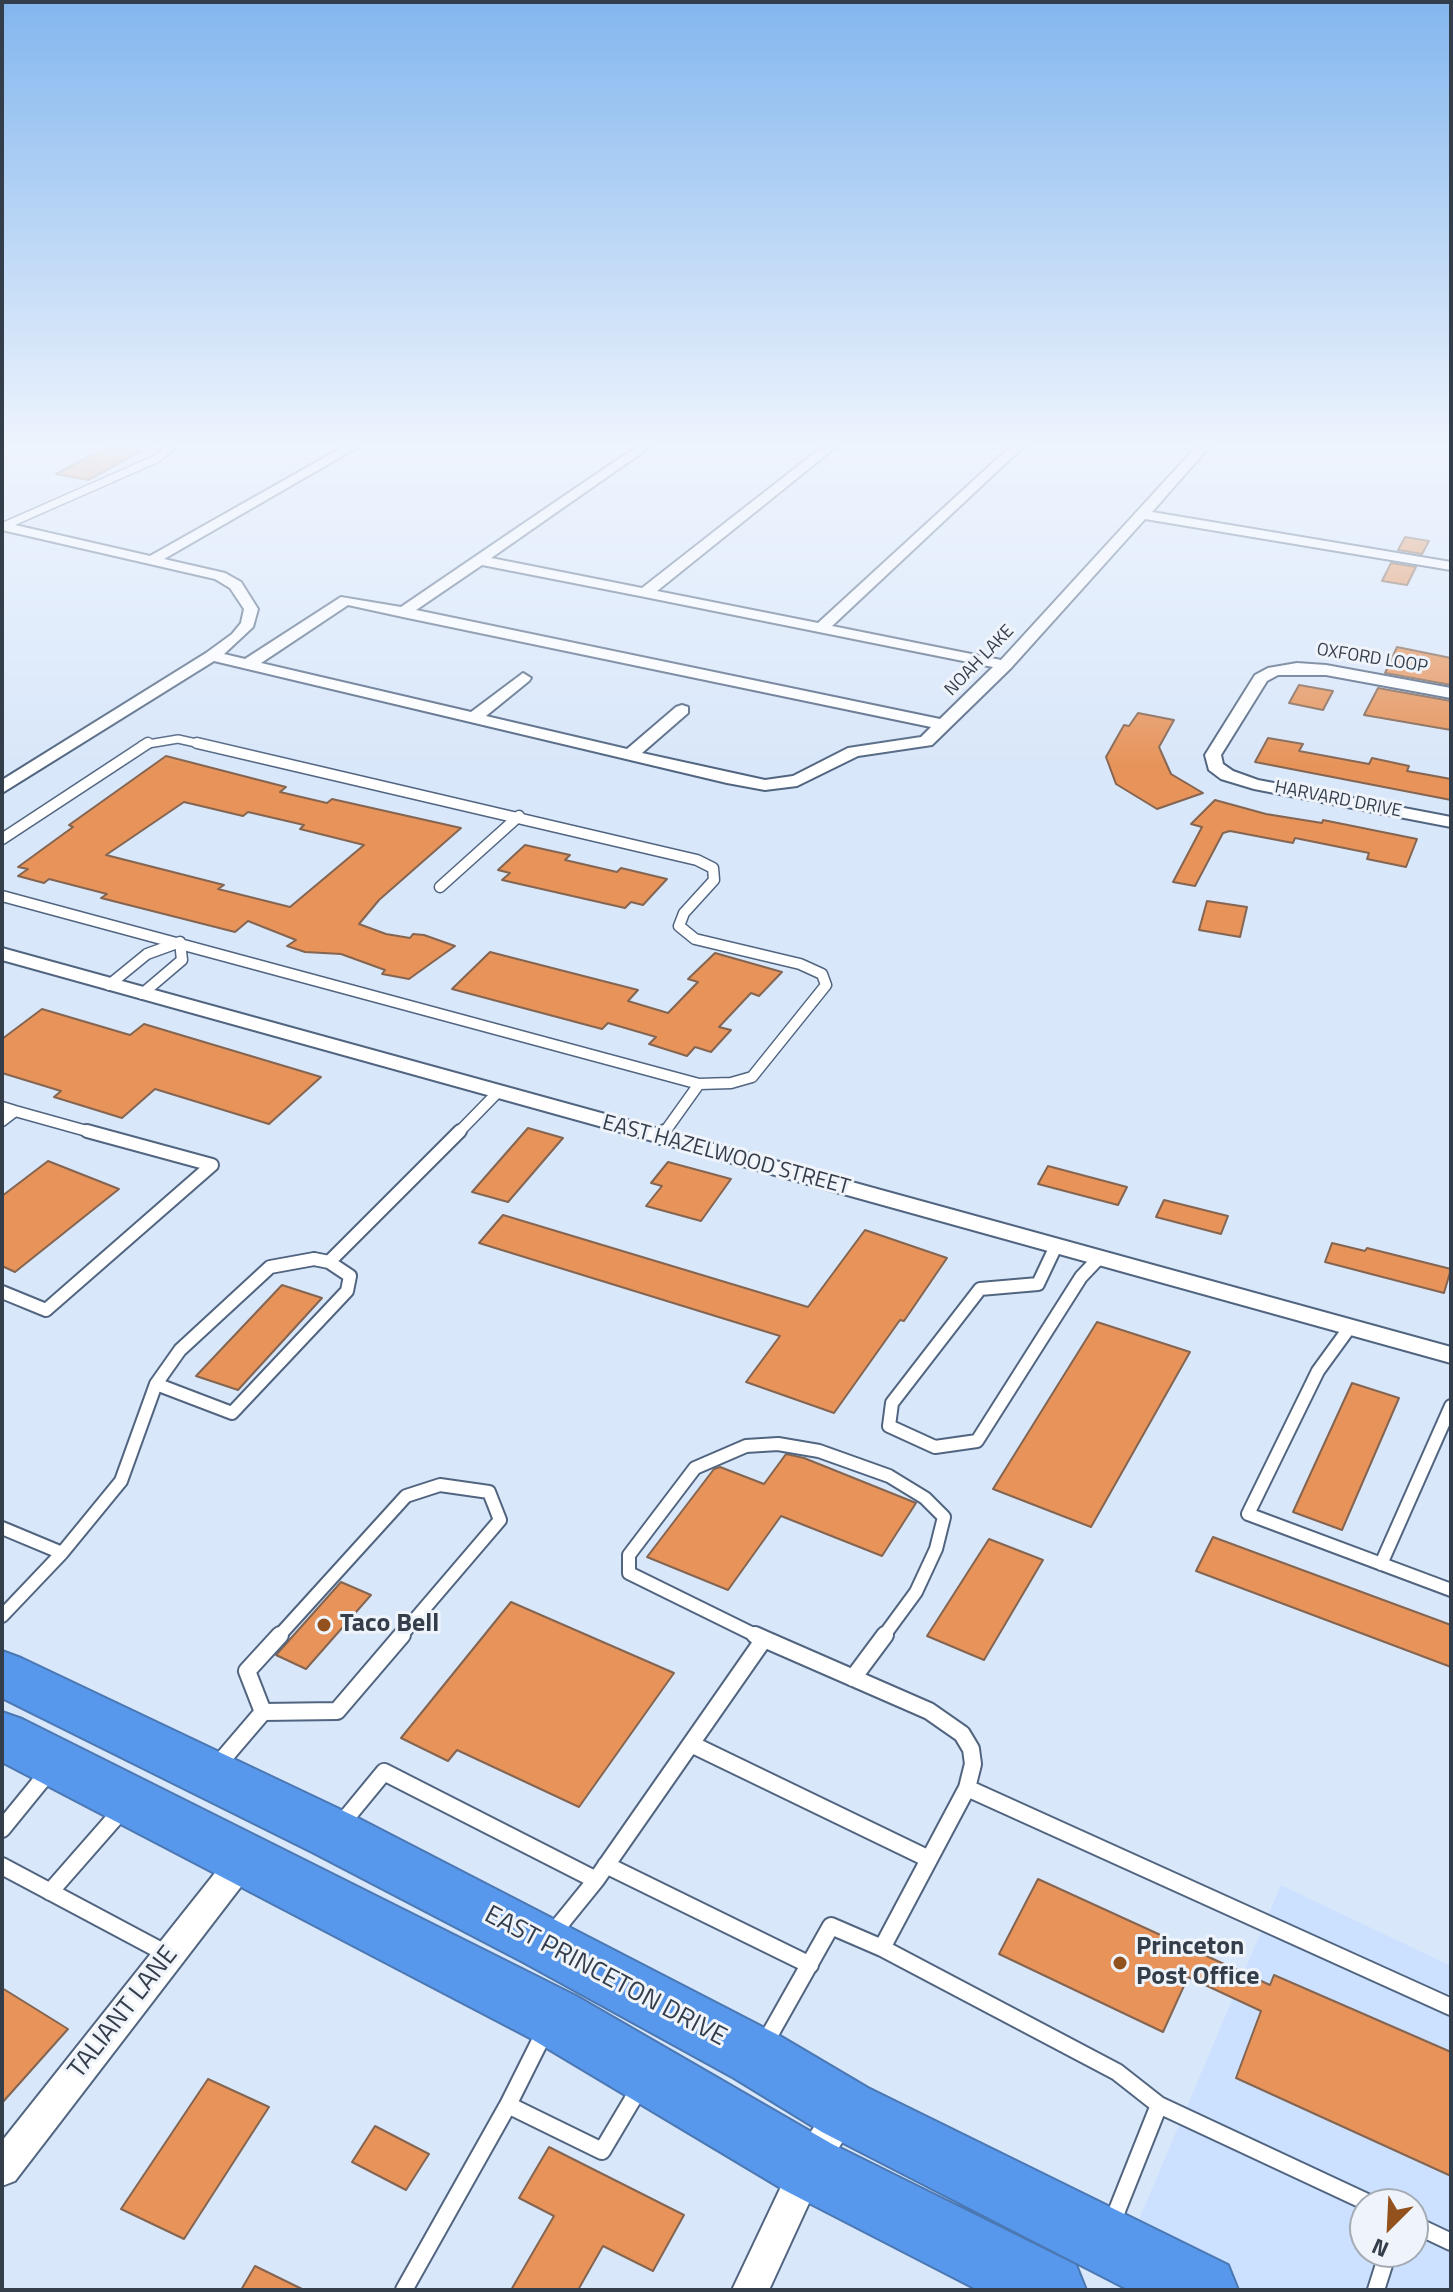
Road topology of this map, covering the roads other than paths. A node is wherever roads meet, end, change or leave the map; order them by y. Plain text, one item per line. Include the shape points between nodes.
1 (131, 554) edge
2 (163, 554) edge
3 (489, 554) edge
4 (694, 554) edge
5 (901, 554) edge
6 (1106, 554) edge
7 (1379, 554) edge
8 (154, 559) junction
9 (480, 560) junction
10 (1451, 566) edge
11 (645, 593) junction
12 (403, 612) junction
13 (821, 628) junction
14 (212, 656) junction
15 (247, 665) junction
16 (1005, 665) junction
17 (523, 678) dead end
18 (1451, 693) edge
19 (682, 710) dead end
20 (474, 718) junction
21 (946, 725) junction
22 (630, 755) junction
23 (1227, 775) joint
24 (2, 788) edge
25 (519, 816) junction
26 (1451, 822) edge
27 (2, 839) edge
28 (440, 887) dead end
29 (2, 896) edge
30 (180, 942) junction
31 (5, 959) edge
32 (109, 985) junction
33 (142, 994) junction
34 (699, 1084) junction
35 (497, 1093) junction
36 (2, 1107) edge
37 (15, 1111) junction
38 (2, 1121) edge
39 (660, 1138) junction
40 (1056, 1246) junction
41 (1099, 1258) junction
42 (329, 1262) junction
43 (2, 1292) edge
44 (1350, 1327) junction
45 (1451, 1355) edge
46 (156, 1384) junction
47 (1451, 1406) edge
48 (2, 1528) edge
49 (62, 1553) junction
50 (1381, 1564) junction
51 (1451, 1590) edge
52 (2, 1616) edge
53 (764, 1639) junction
54 (2, 1673) edge
55 (853, 1678) junction
56 (263, 1712) junction
57 (2, 1735) edge
58 (691, 1744) junction
59 (56, 1762) junction
60 (967, 1788) junction
61 (170, 1798) junction
62 (2, 1829) edge
63 (333, 1834) junction
64 (246, 1857) junction
65 (929, 1859) junction
66 (606, 1865) junction
67 (2, 1866) edge
68 (596, 1880) junction
69 (50, 1892) junction
70 (545, 1943) junction
71 (882, 1948) junction
72 (169, 1955) junction
73 (810, 1965) junction
74 (1451, 2007) edge
75 (553, 2017) junction
76 (757, 2057) junction
77 (648, 2074) junction
78 (508, 2105) junction
79 (1159, 2105) junction
80 (845, 2110) junction
81 (808, 2167) junction
82 (2, 2169) edge
83 (1349, 2194) edge
84 (1429, 2232) edge
85 (1106, 2239) junction
86 (1451, 2242) edge
87 (1383, 2268) edge
88 (404, 2290) edge
89 (750, 2290) edge
90 (1051, 2290) edge
91 (1203, 2290) edge
92 (1376, 2290) edge

1 - 8 street
2 - 8 street
3 - 9 street
4 - 11 street
5 - 13 street
6 - 16 street, NOAH LAKE
7 - 10 street
8 - 14 street via 220,576 246,596 251,609 248,624
9 - 11 street
9 - 12 street
11 - 13 street
12 - 15 street via 346,600
12 - 21 street
13 - 16 street
14 - 15 street, NOAH LAKE
14 - 24 street
15 - 20 street, NOAH LAKE
16 - 21 street, NOAH LAKE
17 - 20 street
18 - 23 street, OXFORD LOOP via 1326,670 1274,671 1261,678 1213,755 1215,766
19 - 22 street
20 - 22 street, NOAH LAKE
21 - 22 street, NOAH LAKE via 926,741 854,752 797,781 765,785
23 - 26 street, HARVARD DRIVE
25 - 27 lane via 169,739 143,745
25 - 28 lane
25 - 34 lane via 713,868 714,880 679,926 695,939 822,974 826,985 752,1077
29 - 30 lane
30 - 32 lane via 147,954
30 - 33 lane via 182,960
30 - 34 lane
31 - 32 street, EAST HAZELWOOD STREET
32 - 33 street, EAST HAZELWOOD STREET
33 - 35 street, EAST HAZELWOOD STREET
34 - 39 lane
35 - 39 street, EAST HAZELWOOD STREET
35 - 42 lane
36 - 37 lane
37 - 38 lane
37 - 43 lane via 212,1165 46,1310
39 - 40 street, EAST HAZELWOOD STREET
40 - 41 street, EAST HAZELWOOD STREET
40 - 41 lane via 1038,1284 980,1289 892,1403 889,1426 935,1447 977,1441 1081,1277
41 - 44 street, EAST HAZELWOOD STREET
42 - 46 lane via 314,1259 270,1267 180,1350
42 - 46 lane via 350,1276 347,1291 232,1413
44 - 45 street, EAST HAZELWOOD STREET
44 - 50 lane via 1318,1371 1248,1514
46 - 49 lane via 121,1481
47 - 50 lane
48 - 49 lane
49 - 52 lane
50 - 51 lane
53 - 55 lane
53 - 55 lane via 629,1573 629,1555 695,1468 746,1446 778,1444 819,1451 889,1476 944,1517 916,1592
53 - 58 lane
54 - 61 highway, EAST PRINCETON DRIVE
55 - 60 lane via 929,1711 962,1734 973,1764
56 - 56 lane via 337,1711 500,1520 489,1492 440,1485 406,1496 247,1671
56 - 61 lane
57 - 59 highway, EAST PRINCETON DRIVE
58 - 65 lane
58 - 66 lane
59 - 61 highway, EAST PRINCETON DRIVE
59 - 62 lane
60 - 65 lane
60 - 74 lane
61 - 63 highway, EAST PRINCETON DRIVE
61 - 64 highway, EAST PRINCETON DRIVE
61 - 69 lane
63 - 68 lane via 384,1772
63 - 70 highway, EAST PRINCETON DRIVE
64 - 72 street, TALIANT LANE
64 - 75 highway, EAST PRINCETON DRIVE
65 - 71 lane
66 - 68 lane
66 - 73 lane
67 - 69 lane
68 - 70 lane
69 - 72 lane
70 - 76 highway, EAST PRINCETON DRIVE
71 - 73 lane via 831,1926
71 - 79 lane via 1117,2072
72 - 82 street, TALIANT LANE
73 - 76 lane
75 - 77 highway, EAST PRINCETON DRIVE
75 - 78 lane
76 - 80 highway, EAST PRINCETON DRIVE
77 - 78 lane via 602,2151
77 - 81 highway, EAST PRINCETON DRIVE
78 - 88 lane
79 - 83 lane
79 - 85 lane
80 - 81 street
80 - 85 highway, EAST PRINCETON DRIVE
81 - 89 street
81 - 90 highway, EAST PRINCETON DRIVE
84 - 86 lane
85 - 91 highway, EAST PRINCETON DRIVE
87 - 92 lane

